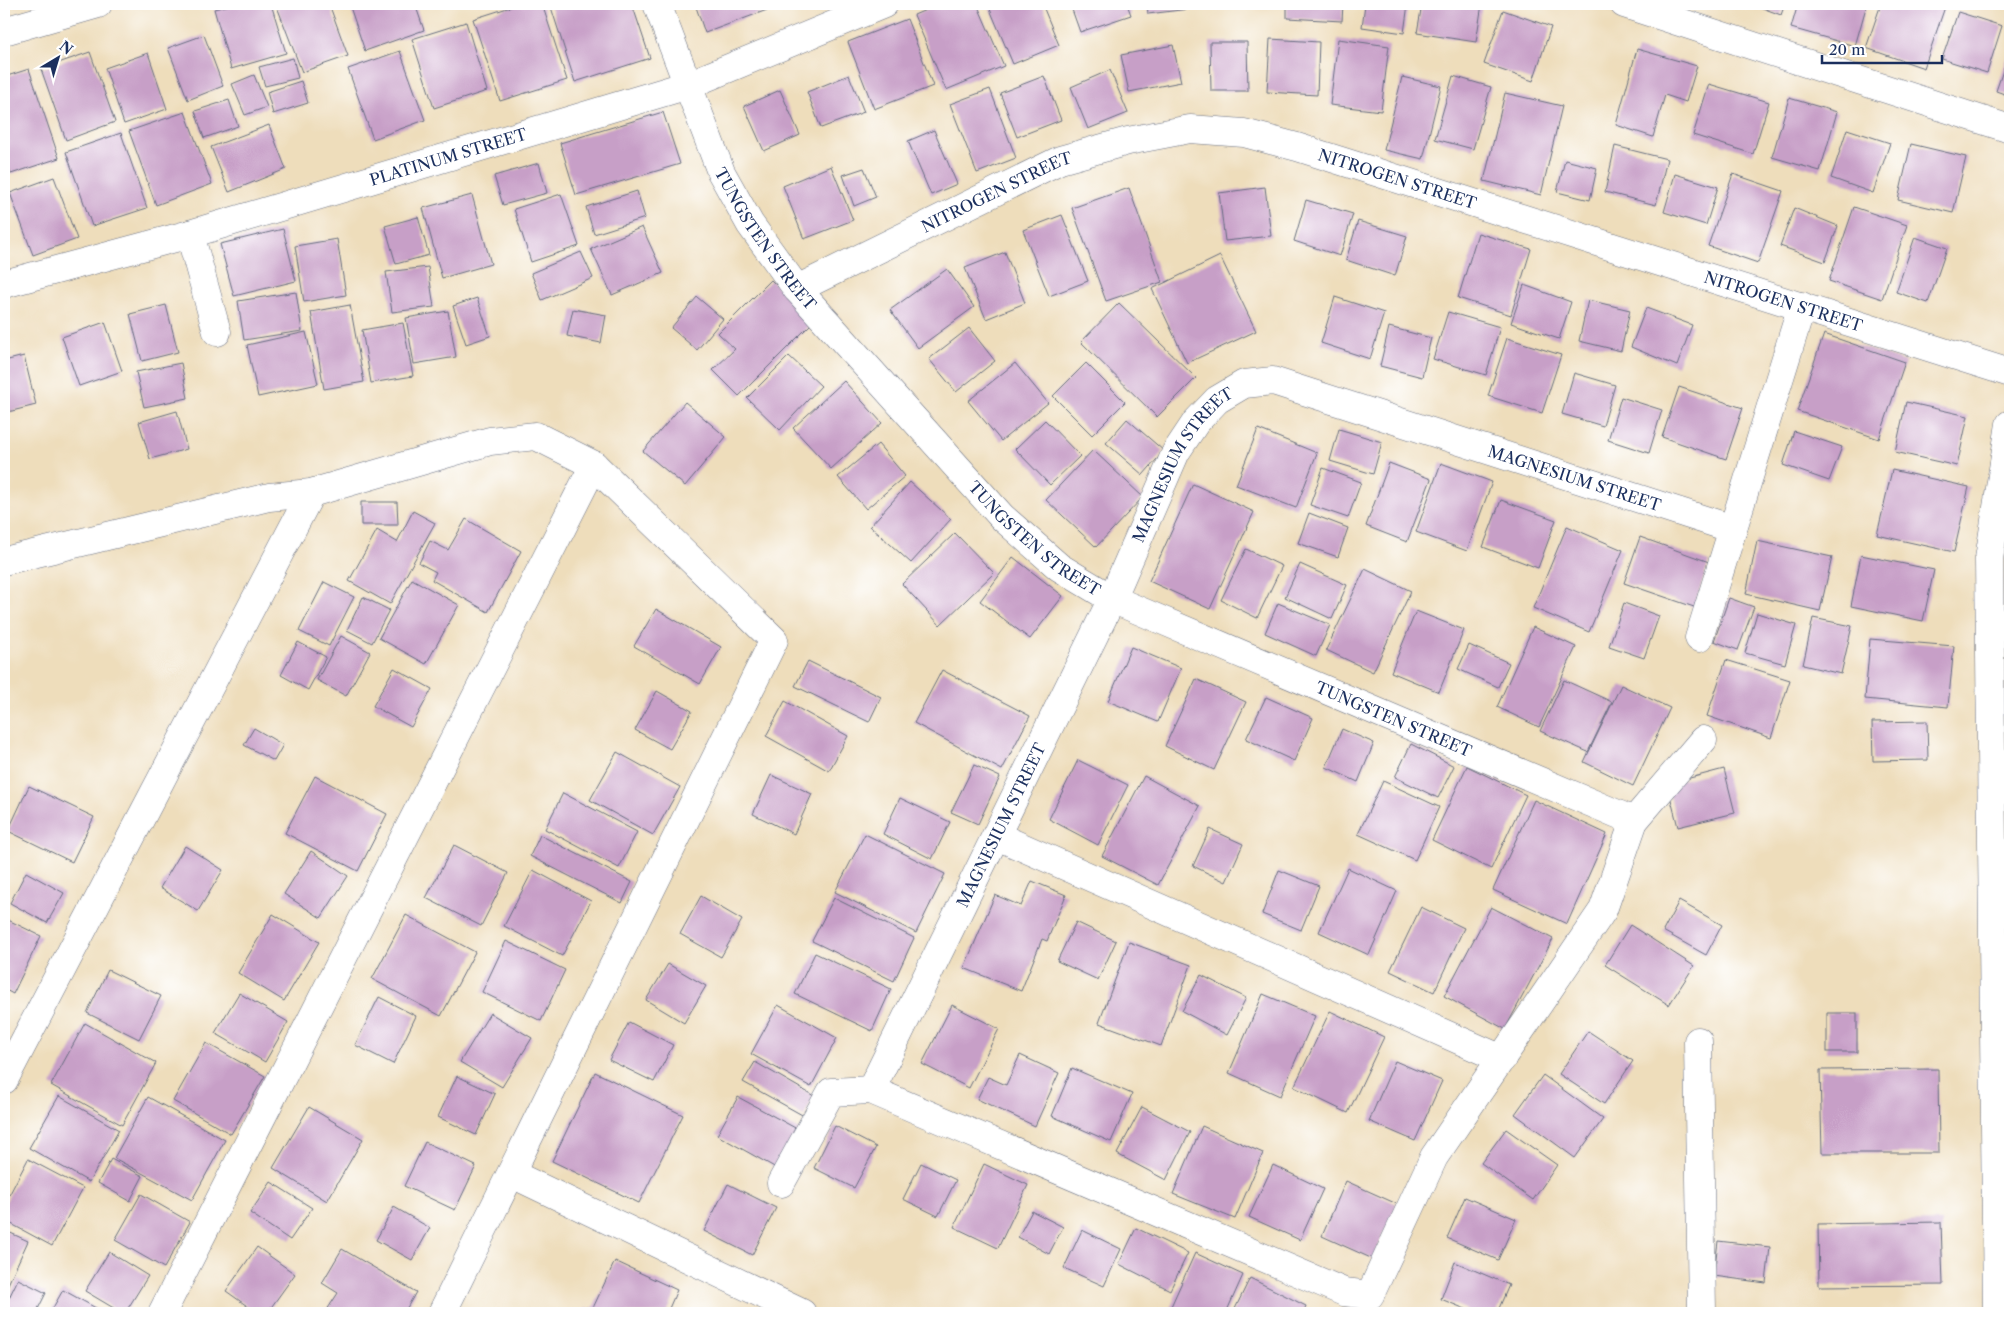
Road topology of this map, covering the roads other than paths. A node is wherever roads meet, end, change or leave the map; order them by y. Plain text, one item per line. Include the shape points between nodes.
1 (98, 4) edge
2 (657, 4) edge
3 (884, 4) edge
4 (1624, 4) edge
5 (4, 31) edge
6 (688, 85) junction
7 (2010, 129) edge
8 (190, 234) junction
9 (4, 284) edge
10 (797, 289) junction
11 (1802, 306) junction
12 (217, 332) dead end
13 (2010, 373) edge
14 (2010, 424) edge
15 (594, 466) junction
16 (311, 493) junction
17 (1733, 529) junction
18 (4, 562) edge
19 (1112, 599) junction
20 (1699, 638) dead end
21 (1703, 740) dead end
22 (1634, 821) junction
23 (997, 836) junction
24 (1698, 1041) dead end
25 (1502, 1059) junction
26 (4, 1080) edge
27 (871, 1090) junction
28 (512, 1174) junction
29 (781, 1183) dead end
30 (162, 1313) edge
31 (442, 1313) edge
32 (802, 1313) edge
33 (1702, 1313) edge
34 (1997, 1313) edge

1 - 5 street
2 - 6 street, TUNGSTEN STREET
3 - 6 street, PLATINUM STREET
4 - 7 street
6 - 8 street, PLATINUM STREET
6 - 10 street, TUNGSTEN STREET via 721,172 750,224
8 - 9 street, PLATINUM STREET
8 - 12 street
10 - 11 street, NITROGEN STREET via 1060,160 1128,141 1190,129 1244,132 1297,146
10 - 19 street, TUNGSTEN STREET via 1002,517 1059,567
11 - 13 street, NITROGEN STREET
11 - 17 street
14 - 34 street via 1989,559
15 - 16 street via 536,436 490,441
15 - 28 street via 774,640
15 - 30 street
16 - 18 street via 269,497
16 - 26 street
17 - 19 street, MAGNESIUM STREET via 1273,381 1244,384 1216,400 1176,452
17 - 20 street
19 - 22 street, TUNGSTEN STREET
19 - 23 street, MAGNESIUM STREET
21 - 22 street
22 - 25 street via 1603,910
23 - 25 street
23 - 27 street, MAGNESIUM STREET
24 - 33 street
25 - 27 street via 1434,1157 1370,1295 1344,1292
27 - 29 street via 831,1092
28 - 31 street
28 - 32 street

